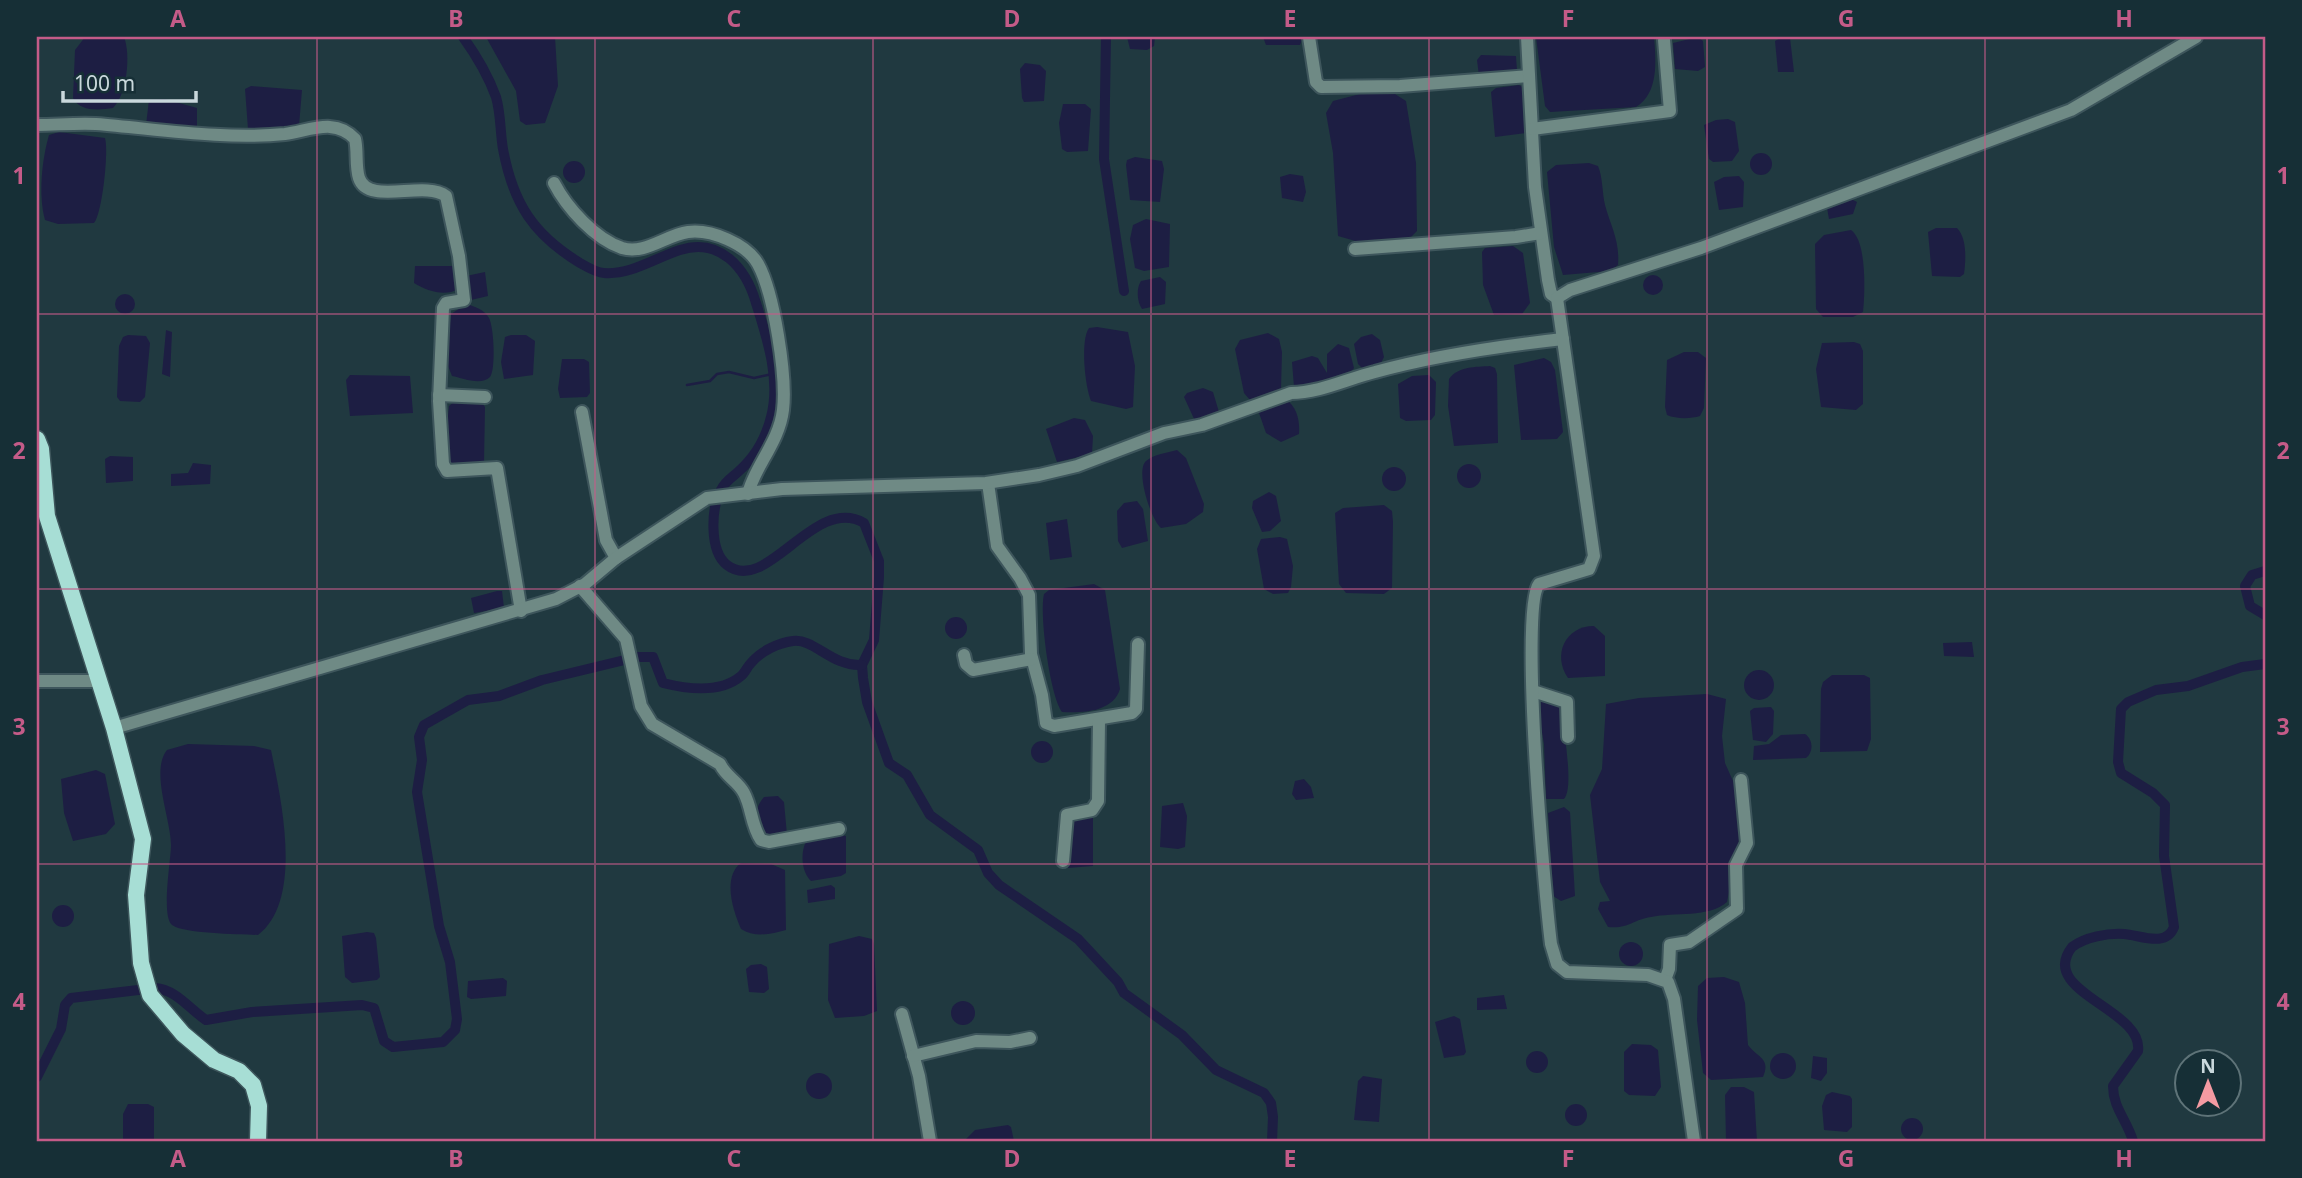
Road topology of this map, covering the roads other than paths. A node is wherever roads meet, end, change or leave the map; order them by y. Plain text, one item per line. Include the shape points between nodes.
1 (1309, 37) edge
2 (1527, 37) edge
3 (2196, 37) edge
4 (1664, 40) dead end
5 (1529, 76) junction
6 (37, 125) edge
7 (1532, 129) junction
8 (554, 183) dead end
9 (1541, 233) junction
10 (1355, 249) dead end
11 (1557, 298) junction
12 (1563, 339) junction
13 (439, 394) junction
14 (485, 397) dead end
15 (582, 412) dead end
16 (37, 439) edge
17 (988, 483) junction
18 (743, 495) junction
19 (616, 558) junction
20 (580, 586) junction
21 (521, 611) junction
22 (1138, 644) dead end
23 (964, 655) dead end
24 (1032, 659) junction
25 (37, 681) edge
26 (99, 681) junction
27 (1533, 691) junction
28 (1100, 721) junction
29 (114, 727) junction
30 (1568, 737) dead end
31 (1741, 780) dead end
32 (839, 829) dead end
33 (1063, 861) dead end
34 (1665, 979) junction
35 (902, 1014) dead end
36 (1030, 1038) dead end
37 (913, 1055) junction
38 (258, 1141) edge
39 (930, 1141) edge
40 (1694, 1141) edge

1 - 5 street via 1316,82 1321,87
2 - 5 street
3 - 11 street via 2071,110
4 - 7 street via 1670,111
5 - 7 street
6 - 13 street via 92,124 249,136 325,126 355,139 359,180 367,189 440,192 449,203 464,300 446,303 443,308
7 - 9 street
8 - 18 street via 585,227 621,247 639,249 693,232 737,244 757,263 777,335 783,399 778,431
9 - 10 street
9 - 11 street via 1551,294
11 - 12 street
12 - 17 street via 1465,351 1376,371 1164,433 1077,466
12 - 27 street via 1594,556 1589,569 1550,578 1535,588
13 - 14 street
13 - 21 street via 440,446 447,471 497,468
15 - 19 street via 606,540
16 - 26 main road via 47,516
17 - 18 street via 782,489
17 - 24 street via 997,546 1029,596
18 - 19 street via 707,498
19 - 20 street
20 - 21 street
20 - 32 street via 626,639 641,706 652,724 720,764 746,796 761,840
21 - 29 street
22 - 28 street via 1136,709 1128,716
23 - 24 street via 973,670
24 - 28 street via 1046,723
25 - 26 street
26 - 29 main road
27 - 30 street via 1567,702
27 - 34 street via 1546,891 1557,964 1575,974
28 - 33 street via 1098,801 1092,810 1070,813 1065,819
29 - 38 main road via 143,839 136,895 141,963 148,989 183,1034 253,1085 259,1105
31 - 34 street via 1747,843 1736,865 1737,909 1689,942 1670,945
34 - 40 street via 1673,992
35 - 37 street
36 - 37 street via 976,1041
37 - 39 street

